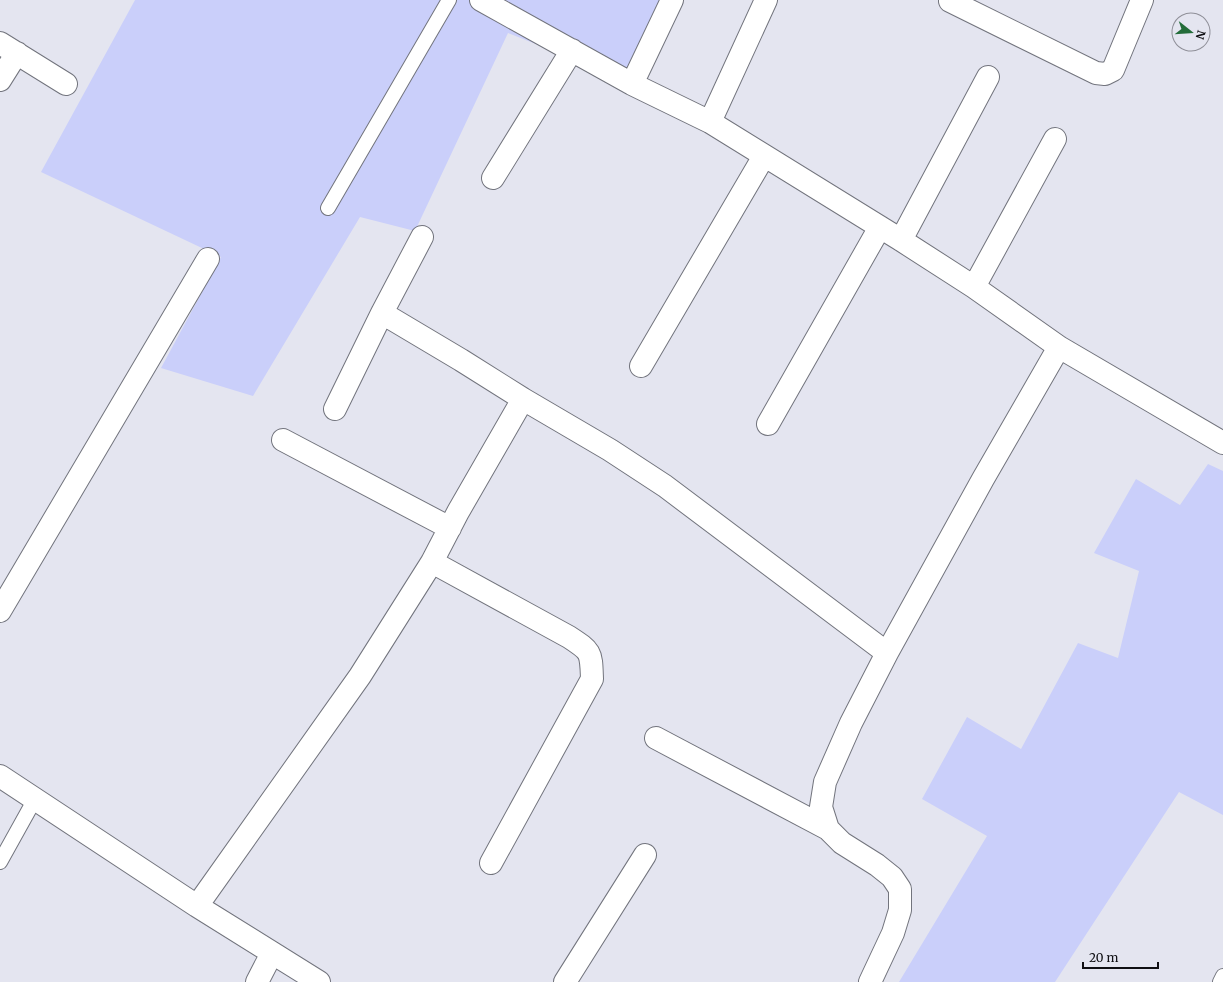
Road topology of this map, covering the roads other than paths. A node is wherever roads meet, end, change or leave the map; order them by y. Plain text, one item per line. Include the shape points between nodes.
1 (449, 0) edge
2 (481, 0) edge
3 (672, 0) edge
4 (766, 0) edge
5 (1142, 0) edge
6 (950, 1) edge
7 (8, 48) edge
8 (572, 50) junction
9 (988, 78) dead end
10 (0, 80) edge
11 (66, 84) dead end
12 (632, 84) junction
13 (710, 122) junction
14 (1055, 139) dead end
15 (764, 156) junction
16 (493, 178) dead end
17 (328, 208) dead end
18 (880, 227) junction
19 (422, 237) dead end
20 (901, 240) junction
21 (208, 259) dead end
22 (974, 287) junction
23 (382, 313) junction
24 (1059, 347) junction
25 (641, 366) dead end
26 (522, 399) junction
27 (335, 409) dead end
28 (768, 424) dead end
29 (283, 440) dead end
30 (1223, 443) edge
31 (450, 528) junction
32 (432, 562) junction
33 (0, 611) edge
34 (887, 653) junction
35 (656, 738) dead end
36 (0, 776) edge
37 (35, 799) junction
38 (828, 829) junction
39 (644, 855) dead end
40 (0, 862) edge
41 (491, 863) dead end
42 (197, 906) junction
43 (272, 953) junction
44 (1223, 976) edge
45 (257, 982) edge
46 (319, 982) edge
47 (565, 982) edge
48 (870, 982) edge
49 (1220, 982) edge

1 - 17 lane
2 - 8 street
3 - 12 street
4 - 13 street
5 - 6 street via 1113,70 1105,74 1096,73
7 - 10 street
7 - 11 street
8 - 12 street
8 - 16 street
9 - 20 street
12 - 13 street
13 - 15 street
14 - 22 street
15 - 18 street
15 - 25 street
18 - 20 street
18 - 28 street
19 - 23 street
20 - 22 street
21 - 33 street
22 - 24 street
23 - 26 street
23 - 27 street
24 - 30 street
24 - 34 street via 982,479
26 - 31 street
26 - 34 street via 610,450 665,486
29 - 31 street
31 - 32 street
32 - 41 street via 569,637 585,648 592,657 592,679
32 - 42 street via 360,676
34 - 38 street via 851,723 825,782 821,807
35 - 38 street
36 - 37 street
37 - 40 lane
37 - 42 street
38 - 48 street via 842,843 892,877 900,889 900,910 893,933
39 - 47 street
42 - 43 street
43 - 45 street
43 - 46 street
44 - 49 lane

